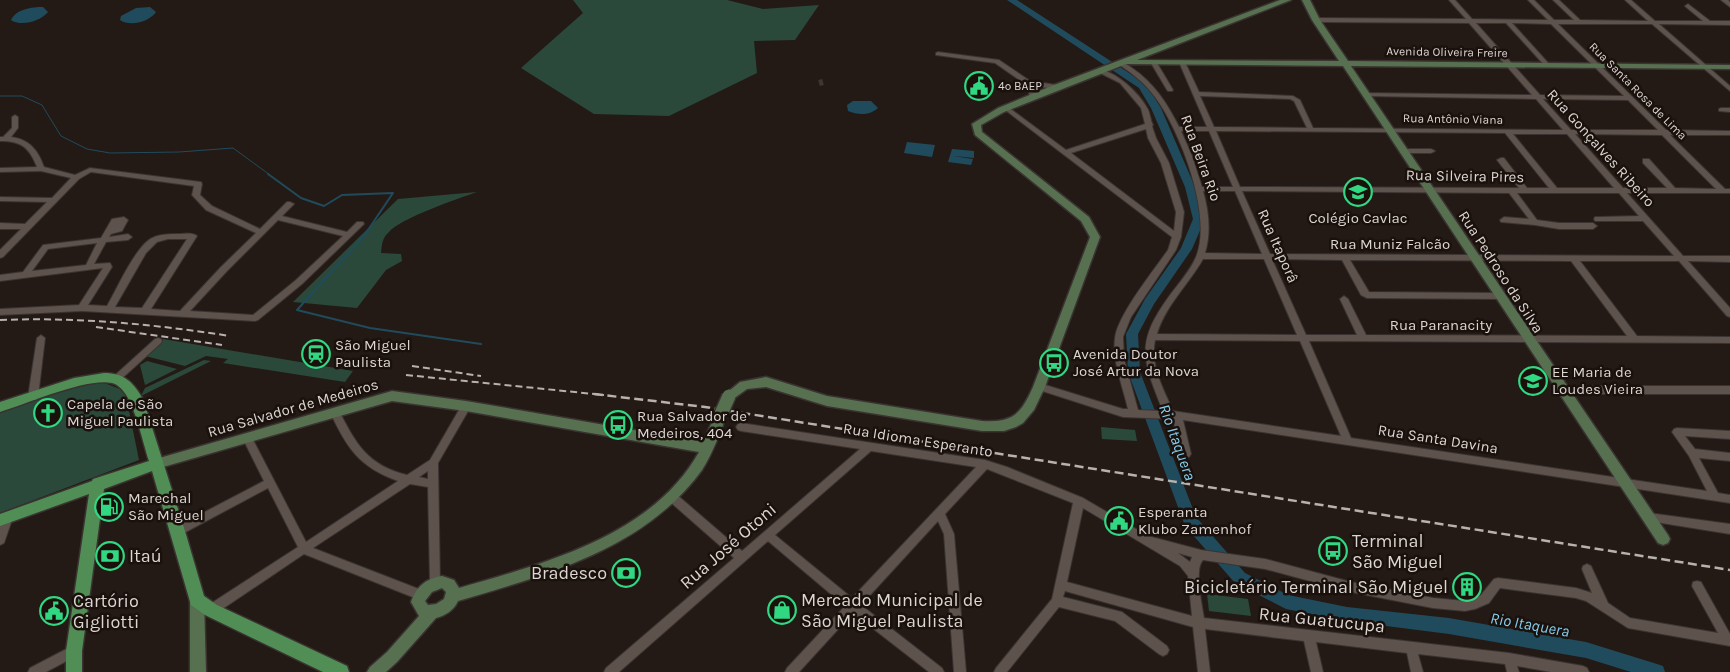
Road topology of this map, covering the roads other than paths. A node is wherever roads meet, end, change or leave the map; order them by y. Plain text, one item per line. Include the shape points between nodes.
1 (1282, 0) edge
2 (1287, 0) edge
3 (1452, 0) edge
4 (1530, 0) edge
5 (1556, 0) edge
6 (1628, 0) edge
7 (1724, 0) edge
8 (1303, 1) edge
9 (1730, 5) edge
10 (1688, 6) dead end
11 (1267, 8) junction
12 (1239, 19) junction
13 (1316, 20) junction
14 (1470, 21) junction
15 (1507, 21) junction
16 (1553, 22) junction
17 (1579, 22) junction
18 (1654, 22) junction
19 (1709, 23) junction
20 (1730, 23) edge
21 (938, 54) dead end
22 (1123, 62) junction
23 (1182, 62) junction
24 (1158, 63) junction
25 (1345, 64) junction
26 (1509, 66) junction
27 (1548, 66) junction
28 (1598, 66) junction
29 (1705, 67) junction
30 (1730, 67) edge
31 (1102, 70) junction
32 (1028, 83) junction
33 (1057, 87) junction
34 (1730, 89) edge
35 (1170, 90) dead end
36 (1195, 94) junction
37 (1367, 95) junction
38 (1537, 96) junction
39 (1033, 98) junction
40 (1630, 98) junction
41 (1006, 108) junction
42 (1721, 110) dead end
43 (1730, 110) edge
44 (15, 117) dead end
45 (1150, 125) junction
46 (1176, 129) junction
47 (1211, 129) junction
48 (1312, 130) junction
49 (1389, 130) junction
50 (1507, 131) junction
51 (1568, 132) junction
52 (1664, 132) junction
53 (1730, 133) edge
54 (2, 139) edge
55 (1403, 151) junction
56 (1431, 151) dead end
57 (1064, 152) junction
58 (1501, 160) dead end
59 (1646, 162) dead end
60 (41, 169) junction
61 (0, 170) edge
62 (79, 175) junction
63 (1200, 189) junction
64 (1238, 189) junction
65 (1428, 189) junction
66 (1512, 190) junction
67 (1525, 190) junction
68 (1555, 190) junction
69 (1621, 190) junction
70 (1673, 191) junction
71 (1727, 191) edge
72 (1730, 198) edge
73 (0, 199) edge
74 (54, 200) junction
75 (290, 204) dead end
76 (277, 218) junction
77 (1598, 218) dead end
78 (1646, 218) junction
79 (1504, 220) dead end
80 (1535, 222) junction
81 (360, 224) dead end
82 (0, 226) edge
83 (1593, 226) dead end
84 (28, 227) junction
85 (108, 232) dead end
86 (260, 232) junction
87 (349, 235) junction
88 (128, 237) dead end
89 (1177, 237) junction
90 (102, 240) junction
91 (0, 255) edge
92 (1200, 256) junction
93 (1268, 257) junction
94 (1345, 257) junction
95 (1474, 258) junction
96 (1573, 258) junction
97 (1682, 259) junction
98 (1730, 259) edge
99 (88, 268) junction
100 (25, 275) junction
101 (0, 278) edge
102 (1499, 296) junction
103 (1344, 300) dead end
104 (82, 308) junction
105 (110, 309) junction
106 (146, 311) junction
107 (0, 312) edge
108 (183, 313) junction
109 (1730, 314) edge
110 (1151, 337) junction
111 (41, 338) dead end
112 (1304, 338) junction
113 (1363, 338) junction
114 (1528, 339) junction
115 (1635, 340) junction
116 (1730, 340) edge
117 (158, 341) dead end
118 (116, 379) junction
119 (1039, 387) junction
120 (1561, 390) junction
121 (1730, 390) edge
122 (32, 397) junction
123 (466, 406) junction
124 (1, 407) edge
125 (334, 412) junction
126 (1137, 414) junction
127 (1170, 414) junction
128 (741, 427) dead end
129 (1730, 434) edge
130 (248, 439) junction
131 (1348, 441) junction
132 (869, 447) junction
133 (707, 448) junction
134 (1692, 453) junction
135 (1186, 454) dead end
136 (1730, 457) edge
137 (433, 463) junction
138 (156, 464) junction
139 (985, 464) junction
140 (407, 480) junction
141 (271, 482) junction
142 (1624, 483) junction
143 (98, 484) junction
144 (433, 484) junction
145 (672, 497) junction
146 (1715, 497) junction
147 (1730, 500) edge
148 (1079, 501) junction
149 (940, 513) junction
150 (1648, 517) junction
151 (4, 518) edge
152 (1730, 529) edge
153 (178, 531) junction
154 (768, 535) junction
155 (1663, 539) dead end
156 (0, 540) edge
157 (1146, 540) junction
158 (304, 549) junction
159 (1205, 555) junction
160 (741, 557) junction
161 (1587, 569) dead end
162 (1193, 574) junction
163 (435, 583) junction
164 (1061, 585) junction
165 (1698, 586) dead end
166 (420, 595) junction
167 (453, 596) junction
168 (197, 600) junction
169 (1057, 601) junction
170 (1121, 602) junction
171 (853, 606) junction
172 (1605, 607) junction
173 (211, 610) junction
174 (431, 613) junction
175 (1118, 616) junction
176 (1199, 623) junction
177 (1310, 636) junction
178 (1729, 641) edge
179 (1411, 647) junction
180 (1164, 650) dead end
181 (74, 651) junction
182 (1509, 658) junction
183 (798, 670) edge
184 (34, 672) edge
185 (74, 672) edge
186 (198, 672) edge
187 (341, 672) edge
188 (374, 672) edge
189 (610, 672) edge
190 (938, 672) edge
191 (960, 672) edge
192 (1000, 672) edge
193 (1204, 672) edge
194 (1317, 672) edge
195 (1417, 672) edge
196 (1513, 672) edge
197 (1583, 672) edge

1 - 11 main road
2 - 11 main road
3 - 14 street, Rua Gonçalves Ribeiro
4 - 16 street, Rua Santa Rosa de Lima
5 - 17 street
6 - 18 street
7 - 9 street
8 - 12 main road
8 - 13 main road, Rua Pedroso da Silva
10 - 19 street
11 - 12 main road
12 - 22 main road
13 - 14 street
13 - 25 main road, Rua Pedroso da Silva
14 - 15 street
14 - 26 street, Rua Gonçalves Ribeiro
15 - 16 street
15 - 27 street
16 - 17 street
16 - 28 street, Rua Santa Rosa de Lima
17 - 18 street
18 - 19 street
18 - 29 street
19 - 20 street
21 - 32 street via 997,62
22 - 24 main road, Avenida Oliveira Freire
22 - 31 main road
22 - 46 street, Rua Beira Rio via 1156,94
23 - 24 main road, Avenida Oliveira Freire
23 - 25 main road, Avenida Oliveira Freire
23 - 36 street, Rua Itaporâ
24 - 35 street
25 - 26 main road, Avenida Oliveira Freire
25 - 37 main road, Rua Pedroso da Silva
26 - 27 main road, Avenida Oliveira Freire
26 - 38 street, Rua Gonçalves Ribeiro
27 - 28 main road, Avenida Oliveira Freire
28 - 29 main road, Avenida Oliveira Freire
28 - 40 street, Rua Santa Rosa de Lima
29 - 30 main road, Avenida Oliveira Freire
29 - 34 street
31 - 33 main road
31 - 45 street via 1130,90 1144,108
32 - 33 street
32 - 39 street
33 - 39 main road
36 - 47 street, Rua Itaporâ
36 - 48 street via 1294,98
37 - 38 street
37 - 49 main road, Rua Pedroso da Silva
38 - 40 street
38 - 51 street, Rua Gonçalves Ribeiro
39 - 41 main road
40 - 52 street, Rua Santa Rosa de Lima
41 - 57 street
41 - 119 main road via 978,122 977,132 1080,215 1089,224 1094,237
42 - 43 street
44 - 54 street via 15,128
45 - 57 street
45 - 89 street via 1178,204
46 - 47 street, Rua Antônio Viana
46 - 63 street, Rua Beira Rio
47 - 48 street, Rua Antônio Viana
47 - 64 street, Rua Itaporâ
48 - 49 street, Rua Antônio Viana
49 - 50 street, Rua Antônio Viana
49 - 55 main road, Rua Pedroso da Silva
50 - 51 street, Rua Antônio Viana
50 - 68 street
51 - 52 street, Rua Antônio Viana
51 - 69 street, Rua Gonçalves Ribeiro
52 - 53 street, Rua Antônio Viana
52 - 71 street, Rua Santa Rosa de Lima
54 - 60 street via 26,144 36,154
55 - 56 street
55 - 65 main road, Rua Pedroso da Silva
57 - 89 street
58 - 67 street
59 - 70 street
60 - 61 street
60 - 62 street
62 - 74 street
62 - 86 street via 95,170 198,184 196,195 209,208
63 - 64 street, Rua Silveira Pires
63 - 92 street, Rua Beira Rio via 1206,225
64 - 65 street, Rua Silveira Pires
64 - 93 street, Rua Itaporâ
65 - 66 street, Rua Silveira Pires
65 - 95 main road, Rua Pedroso da Silva
66 - 67 street, Rua Silveira Pires
66 - 80 street
67 - 68 street, Rua Silveira Pires
68 - 69 street, Rua Silveira Pires
69 - 70 street, Rua Silveira Pires
69 - 78 street, Rua Gonçalves Ribeiro
70 - 71 street, Rua Silveira Pires
71 - 72 street, Rua Santa Rosa de Lima
73 - 74 street
74 - 84 street
75 - 76 street
76 - 86 street
76 - 87 street
77 - 78 street
78 - 97 street, Rua Gonçalves Ribeiro
79 - 80 street
80 - 83 street
81 - 87 street
82 - 84 street
84 - 91 street
85 - 90 street
86 - 108 street
87 - 108 street via 255,318
88 - 90 street
89 - 126 street via 1167,260 1127,316 1120,338 1120,360
90 - 99 street
90 - 100 street via 46,246
92 - 93 street, Rua Muniz Falcão
92 - 110 street, Rua Beira Rio
93 - 94 street, Rua Muniz Falcão
93 - 112 street, Rua Itaporâ
94 - 95 street, Rua Muniz Falcão
94 - 102 street via 1368,295
95 - 96 street, Rua Muniz Falcão
95 - 102 main road, Rua Pedroso da Silva
96 - 97 street, Rua Muniz Falcão
96 - 115 street
97 - 98 street, Rua Muniz Falcão
97 - 109 street, Rua Gonçalves Ribeiro
99 - 100 street
99 - 104 street via 108,267
100 - 101 street
102 - 114 main road, Rua Pedroso da Silva
103 - 113 street
104 - 105 street
104 - 107 street
105 - 106 street
105 - 106 street via 153,240 193,236
106 - 108 street
110 - 112 street, Rua Paranacity
110 - 127 street, Rua Beira Rio via 1152,370
111 - 122 street
112 - 113 street, Rua Paranacity
112 - 131 street, Rua Itaporâ
113 - 114 street, Rua Paranacity
114 - 115 street, Rua Paranacity
114 - 120 main road, Rua Pedroso da Silva
115 - 116 street, Rua Paranacity
117 - 118 street
118 - 122 main road via 99,378
118 - 138 main road via 130,387 136,398
119 - 126 street, Rua Santa Davina via 1116,412
119 - 133 main road, bridge via 1020,419 994,427 827,401 766,382 744,385 729,396
120 - 121 street
120 - 142 main road, Rua Pedroso da Silva
122 - 124 main road
123 - 125 main road, Rua Salvador de Medeiros via 392,396
123 - 133 main road, Rua Salvador de Medeiros
123 - 137 street
125 - 130 main road, Rua Salvador de Medeiros
125 - 140 street via 345,436 365,461
126 - 127 street, Rua Santa Davina
127 - 131 street, Rua Santa Davina
127 - 135 street, Rua Beira Rio
128 - 132 street, Rua Idioma Esperanto
129 - 134 street via 1680,431 1678,434
130 - 138 main road, Rua Salvador de Medeiros
130 - 141 street
131 - 142 street, Rua Santa Davina
132 - 139 street, Rua Idioma Esperanto
132 - 154 street, Rua José Otoni
133 - 145 main road
134 - 136 street
134 - 146 street
137 - 140 street
137 - 144 street
138 - 143 main road, Rua Salvador de Medeiros
138 - 153 main road
139 - 148 street, Rua Idioma Esperanto
139 - 149 street
140 - 144 street
140 - 158 street
141 - 153 street
141 - 158 street
142 - 146 street, Rua Santa Davina
142 - 150 main road, Rua Pedroso da Silva
143 - 151 main road, Rua Salvador de Medeiros
143 - 181 main road
144 - 163 street
145 - 160 street
145 - 167 main road via 640,522 600,545 543,568
146 - 147 street, Rua Santa Davina
148 - 157 street, Rua Idioma Esperanto
148 - 164 street
149 - 171 street
149 - 191 street via 949,534
150 - 152 street
150 - 155 main road, Rua Pedroso da Silva
151 - 156 street
153 - 168 main road
154 - 160 street, Rua José Otoni
154 - 171 street
157 - 159 street
157 - 162 street, Rua Idioma Esperanto via 1184,563
158 - 166 street
158 - 173 street
159 - 162 street via 1196,561
159 - 172 street via 1266,564 1351,587 1433,603 1465,606 1486,599 1498,583 1576,593
160 - 189 street, Rua José Otoni
161 - 172 street
162 - 176 street
163 - 166 main road
163 - 167 main road via 449,585
164 - 169 street
164 - 170 street, Rua Guatucupa
165 - 178 street
166 - 174 main road via 420,608
167 - 174 main road via 444,608
168 - 173 main road
168 - 186 main road
169 - 175 street
169 - 192 street
170 - 175 street via 1113,606
170 - 176 street, Rua Guatucupa
171 - 183 street
171 - 190 street
172 - 178 street via 1628,624
173 - 187 main road
174 - 188 main road via 392,658
175 - 180 street
176 - 177 street, Rua Guatucupa
176 - 193 street
177 - 179 street, Rua Guatucupa
177 - 194 street
179 - 182 street, Rua Guatucupa
179 - 195 street
181 - 184 street
181 - 185 main road
182 - 196 street
182 - 197 street, Rua Guatucupa

